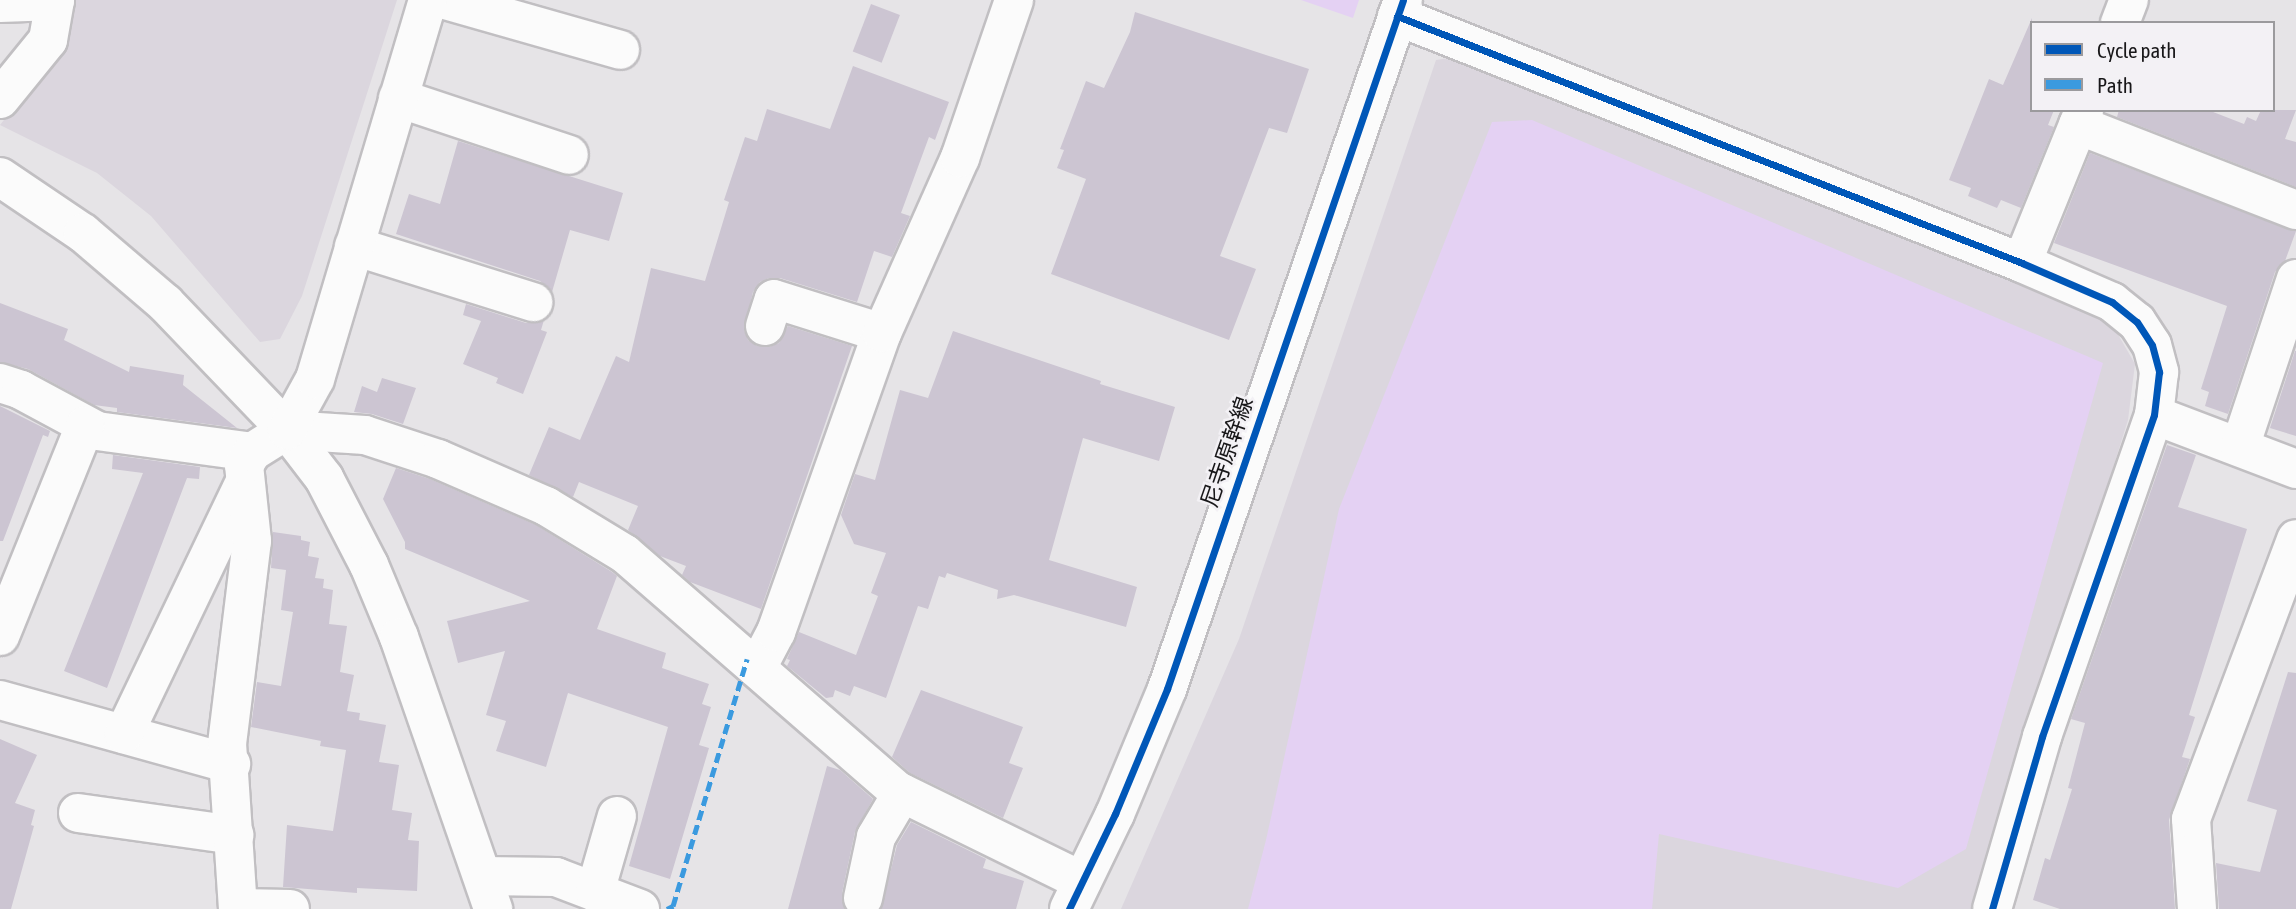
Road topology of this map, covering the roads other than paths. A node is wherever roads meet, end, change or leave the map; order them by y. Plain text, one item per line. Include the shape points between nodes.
1 (55, 0) edge
2 (428, 0) edge
3 (445, 0) edge
4 (1014, 0) edge
5 (2129, 0) edge
6 (0, 3) edge
7 (1400, 8) edge
8 (2121, 21) edge
9 (620, 50) dead end
10 (398, 98) junction
11 (0, 99) edge
12 (2081, 117) edge
13 (569, 155) dead end
14 (0, 177) edge
15 (2296, 210) edge
16 (354, 247) junction
17 (2022, 263) junction
18 (2296, 279) edge
19 (774, 299) dead end
20 (533, 302) dead end
21 (882, 333) junction
22 (0, 383) edge
23 (2154, 415) junction
24 (85, 426) junction
25 (287, 430) junction
26 (2240, 447) junction
27 (248, 468) junction
28 (2296, 469) edge
29 (2296, 539) edge
30 (0, 636) edge
31 (757, 668) junction
32 (0, 700) edge
33 (124, 734) junction
34 (230, 764) junction
35 (902, 793) junction
36 (78, 813) dead end
37 (617, 816) dead end
38 (234, 835) junction
39 (595, 891) junction
40 (488, 893) edge
41 (1075, 895) edge
42 (863, 898) dead end
43 (1996, 908) edge
44 (238, 909) edge
45 (290, 909) edge
46 (640, 909) edge
47 (2197, 909) edge

1 - 6 street
1 - 11 street via 48,40
2 - 10 street
3 - 9 street
4 - 21 street via 960,158
5 - 8 street
7 - 17 street
7 - 41 street, 尼寺原幹線 via 1167,688 1115,814
10 - 13 street
10 - 16 street
12 - 15 street
12 - 17 street
14 - 25 street via 83,233 164,303
16 - 20 street
16 - 25 street via 315,379
17 - 23 street via 2112,302 2137,322 2152,345 2159,372
18 - 26 street
19 - 21 street
21 - 31 street via 776,632
22 - 24 street
23 - 26 street
23 - 43 street via 2042,737
24 - 27 street
24 - 30 street
25 - 27 street
25 - 31 street via 365,435 438,459 546,506 625,554
25 - 40 street via 324,478 369,565 414,676
26 - 28 street
27 - 33 street
27 - 34 street via 252,541 227,744
29 - 47 street via 2191,819
31 - 35 street
32 - 33 street
33 - 34 street
34 - 38 street
35 - 41 street
35 - 42 street via 876,837
36 - 38 street
37 - 39 street
38 - 44 street
39 - 40 street via 556,877
39 - 46 street
44 - 45 street

